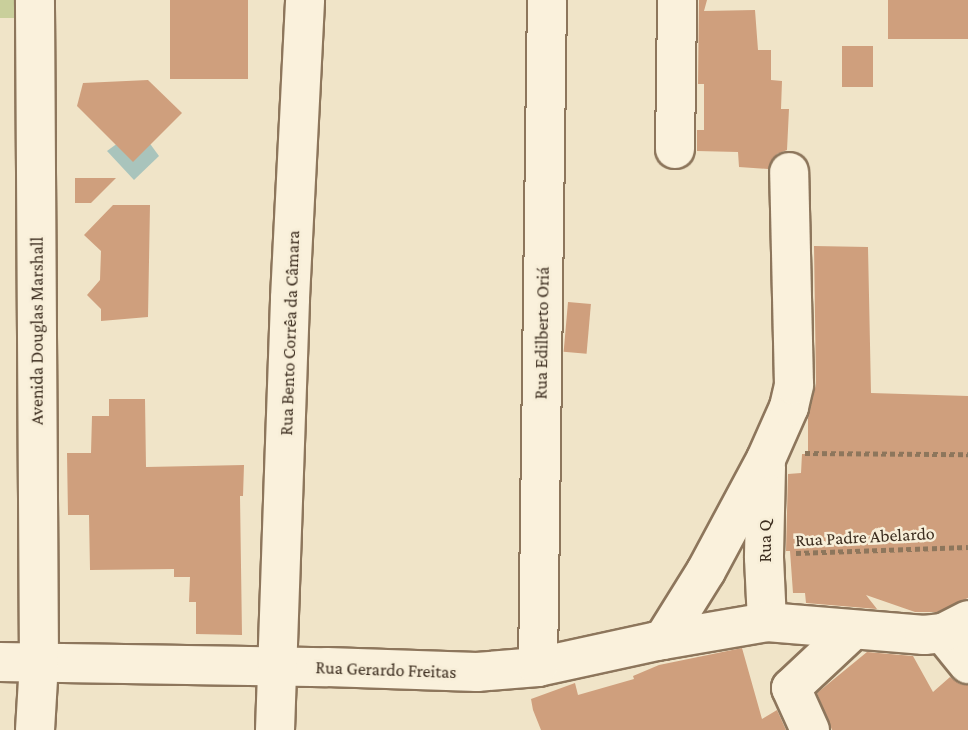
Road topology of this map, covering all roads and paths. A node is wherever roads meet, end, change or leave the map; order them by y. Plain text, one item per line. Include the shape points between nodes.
1 (35, 0) edge
2 (305, 0) edge
3 (547, 0) edge
4 (677, 0) edge
5 (675, 149) dead end
6 (789, 172) dead end
7 (968, 454) edge
8 (766, 459) junction
9 (968, 547) edge
10 (764, 558) junction
11 (767, 622) junction
12 (956, 626) edge
13 (853, 630) junction
14 (663, 640) junction
15 (0, 662) edge
16 (39, 662) junction
17 (968, 664) edge
18 (275, 666) junction
19 (538, 667) junction
20 (35, 730) edge
21 (275, 730) edge
22 (810, 730) edge

1 - 16 street, Avenida Douglas Marshall
2 - 18 street, Rua Bento Corrêa da Câmara
3 - 19 street, Rua Edilberto Oriá
4 - 5 street
6 - 8 street via 794,385 785,421
7 - 8 path via 808,453
8 - 10 street, Rua Q
8 - 14 street
9 - 10 path, Rua Padre Abelardo via 808,552
10 - 11 street, Rua Q
11 - 13 street, Rua Gerardo Freitas
11 - 14 street, Rua Gerardo Freitas
12 - 13 street, Rua Gerardo Freitas via 924,635
12 - 17 street
13 - 22 street via 791,688
14 - 19 street, Rua Gerardo Freitas
15 - 16 street, Rua Gerardo Freitas
16 - 18 street, Rua Gerardo Freitas
16 - 20 street, Avenida Douglas Marshall
18 - 19 street, Rua Gerardo Freitas via 456,673
18 - 21 street, Rua Bento Corrêa da Câmara

